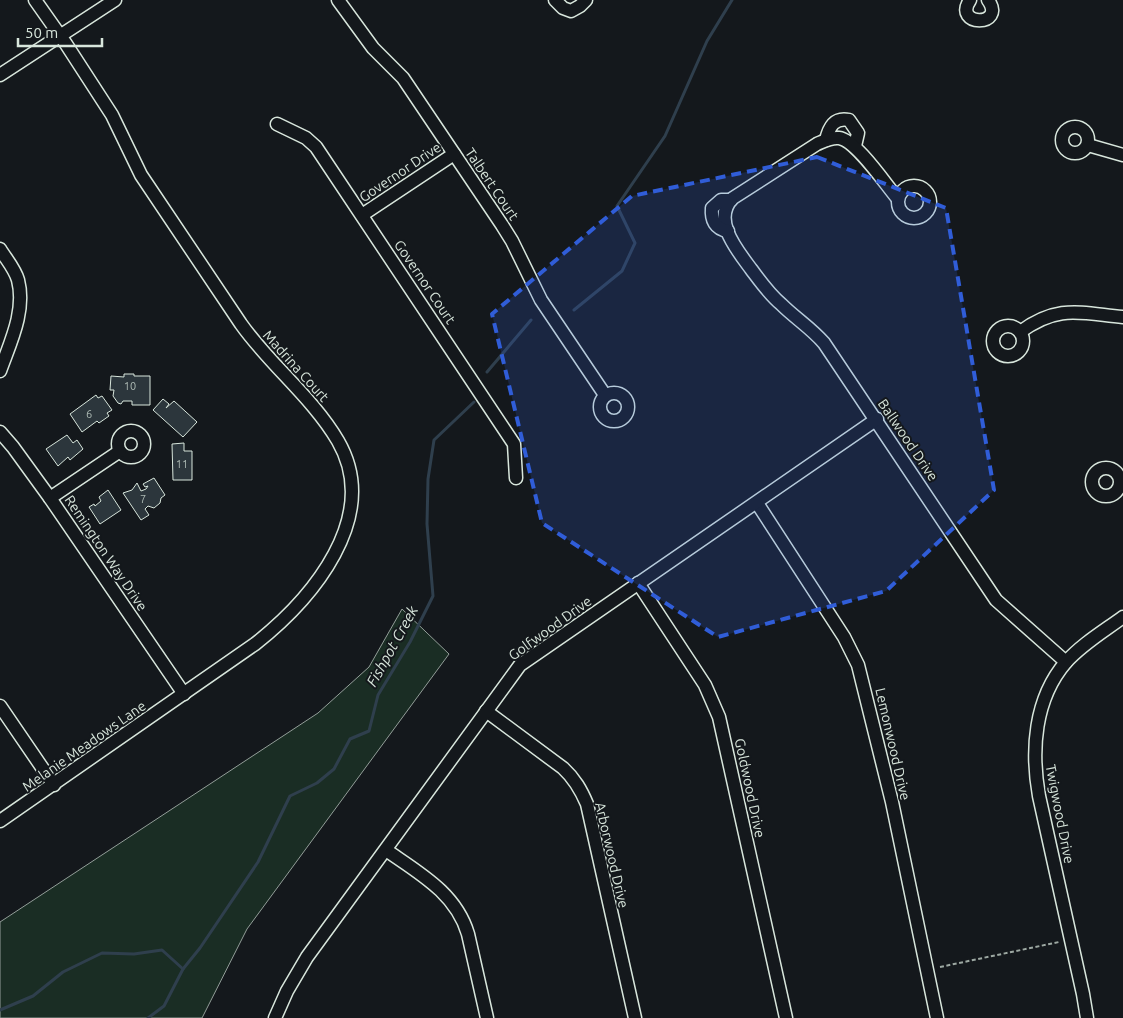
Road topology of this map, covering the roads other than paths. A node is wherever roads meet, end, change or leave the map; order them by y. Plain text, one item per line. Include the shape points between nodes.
1 (35, 0) edge
2 (114, 0) edge
3 (338, 0) edge
4 (555, 0) edge
5 (586, 0) edge
6 (970, 0) edge
7 (988, 0) edge
8 (60, 35) junction
9 (0, 75) edge
10 (277, 124) dead end
11 (826, 140) junction
12 (1088, 145) dead end
13 (855, 146) junction
14 (454, 154) junction
15 (1123, 155) edge
16 (898, 199) dead end
17 (362, 215) junction
18 (0, 249) edge
19 (1123, 317) edge
20 (1020, 332) dead end
21 (0, 371) edge
22 (605, 395) dead end
23 (876, 419) junction
24 (0, 432) edge
25 (120, 451) dead end
26 (516, 478) dead end
27 (50, 498) junction
28 (757, 503) junction
29 (638, 583) junction
30 (1123, 617) edge
31 (1066, 662) junction
32 (184, 694) junction
33 (0, 706) edge
34 (486, 711) junction
35 (54, 785) junction
36 (0, 821) edge
37 (386, 850) junction
38 (275, 1018) edge
39 (487, 1018) edge
40 (635, 1018) edge
41 (786, 1018) edge
42 (938, 1018) edge
43 (1086, 1018) edge

1 - 8 street, Madrina Court
2 - 8 street
3 - 14 street, Talbert Court via 373,48 402,78
4 - 5 street via 570,11
6 - 7 street via 968,14 978,21 986,20 991,14 992,6
8 - 9 street
8 - 32 street, Madrina Court via 112,115 141,176 251,338 316,411 337,440 345,454 349,472 350,511 346,528 317,582 290,615
10 - 17 street, Governor Court via 306,138 316,147
11 - 13 street via 839,138
11 - 13 street, Ballwood Drive via 828,129 834,122 849,120 858,133
11 - 23 street, Ballwood Drive via 731,200 727,204 724,221 737,250 761,283 824,343
12 - 15 street
13 - 16 street, Ballwood Drive
14 - 17 street, Governor Drive
14 - 22 street, Talbert Court via 512,241 540,300
17 - 26 street, Governor Court via 514,444
18 - 21 street via 18,279 20,296 18,318
19 - 20 street via 1060,313 1038,320
23 - 28 street, Golfwood Drive
23 - 31 street, Ballwood Drive via 996,600
24 - 27 street, Remington Way Drive
25 - 27 street
27 - 32 street, Remington Way Drive
28 - 29 street, Golfwood Drive
28 - 42 street, Lemonwood Drive via 844,637 858,665 892,802
29 - 34 street, Golfwood Drive via 520,666
29 - 41 street, Goldwood Drive via 705,685 719,717
30 - 31 street, Twigwood Drive
31 - 43 street, Twigwood Drive via 1047,694 1039,716 1034,750 1035,772 1084,994
32 - 35 street, Melanie Meadows Lane
33 - 35 street
34 - 37 street, Golfwood Drive
34 - 40 street, Arborwood Drive via 563,768 582,793
35 - 36 street, Melanie Meadows Lane
37 - 38 street, Golfwood Drive via 307,957
37 - 39 street via 436,885 464,920

